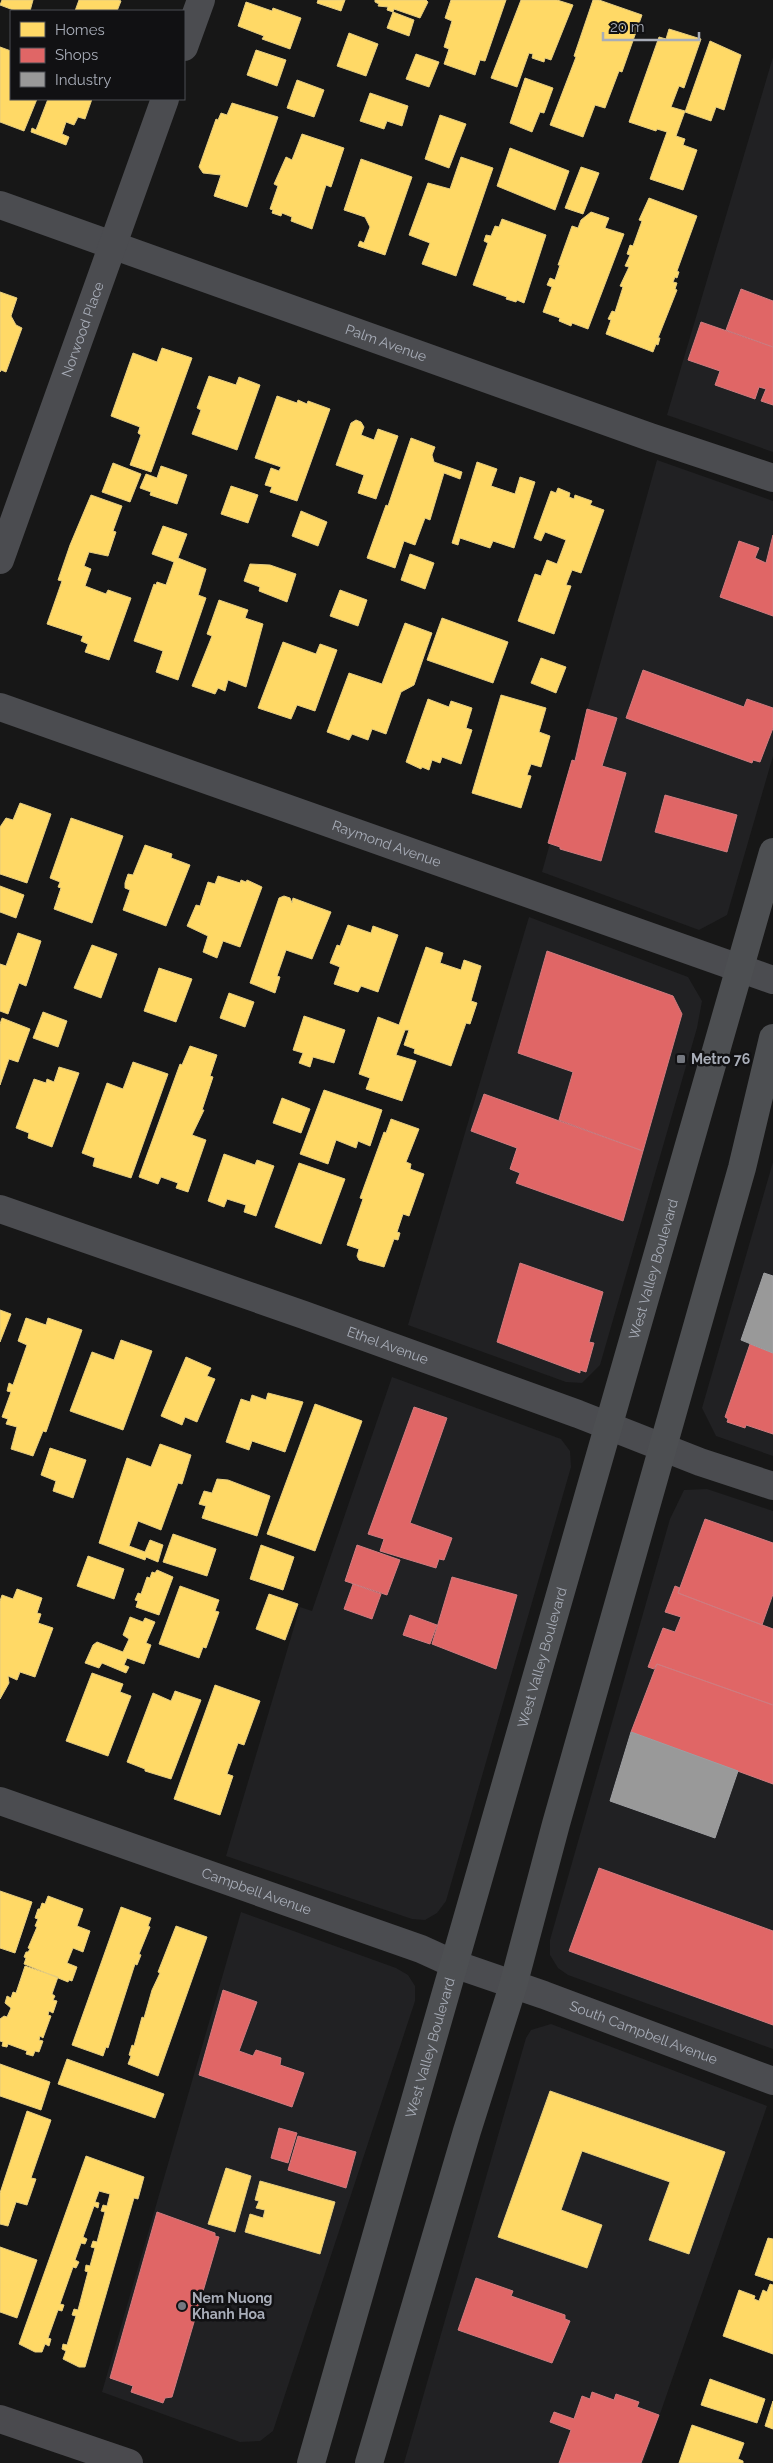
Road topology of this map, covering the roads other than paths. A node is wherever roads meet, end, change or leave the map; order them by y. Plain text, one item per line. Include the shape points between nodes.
1 (201, 0) edge
2 (185, 44) edge
3 (165, 100) edge
4 (0, 206) edge
5 (112, 245) junction
6 (773, 478) edge
7 (0, 560) edge
8 (0, 707) edge
9 (773, 852) edge
10 (740, 967) junction
11 (773, 980) edge
12 (773, 1038) edge
13 (0, 1209) edge
14 (609, 1428) junction
15 (662, 1447) junction
16 (773, 1486) edge
17 (0, 1801) edge
18 (454, 1964) junction
19 (513, 1986) junction
20 (773, 2080) edge
21 (0, 2419) edge
22 (129, 2463) edge
23 (311, 2463) edge
24 (369, 2463) edge

1 - 2 street
3 - 5 street, Norwood Place
4 - 5 street, Palm Avenue
5 - 6 street, Palm Avenue via 640,434
5 - 7 street, Norwood Place
8 - 10 street, Raymond Avenue
9 - 10 main road, West Valley Boulevard
10 - 11 street, Raymond Avenue
10 - 14 main road, West Valley Boulevard
12 - 15 main road via 742,1168
13 - 14 street, Ethel Avenue via 304,1315
14 - 15 street, Ethel Avenue
14 - 18 main road, West Valley Boulevard
15 - 16 street, Ethel Avenue
15 - 19 main road
17 - 18 street, Campbell Avenue
18 - 19 street, Campbell Avenue
18 - 23 main road, West Valley Boulevard
19 - 20 street, South Campbell Avenue
19 - 24 main road
21 - 22 street

